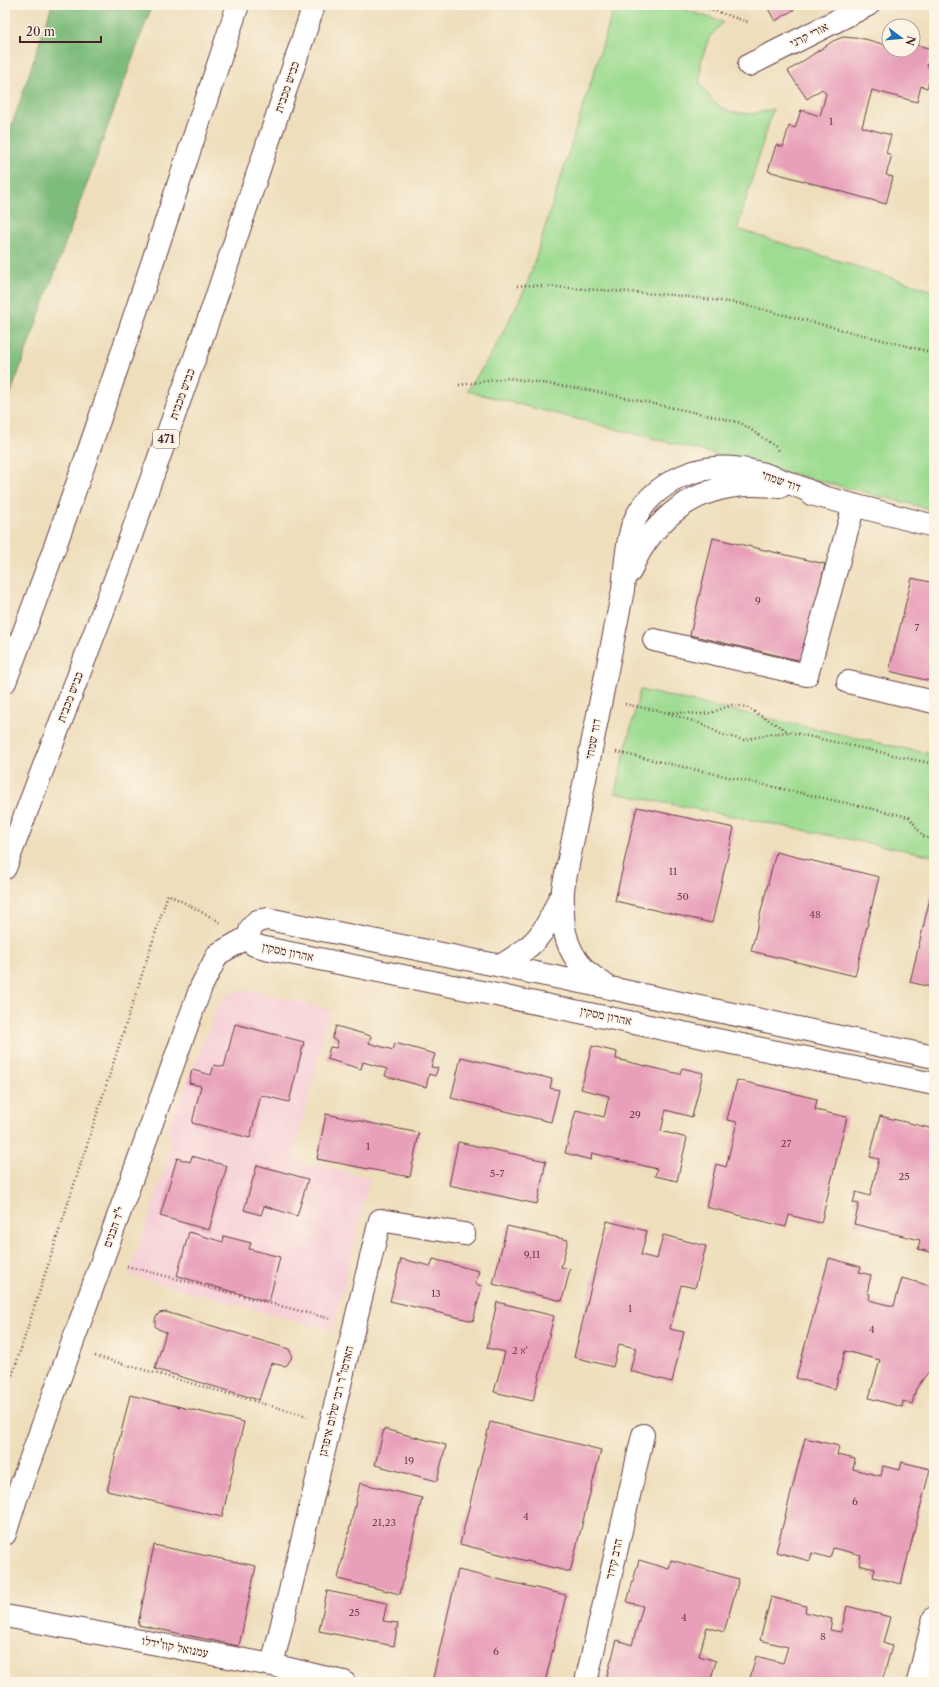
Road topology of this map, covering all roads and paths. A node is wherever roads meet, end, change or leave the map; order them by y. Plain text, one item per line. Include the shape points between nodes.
1 (238, 5) edge
2 (314, 5) edge
3 (697, 5) edge
4 (868, 5) edge
5 (748, 22) dead end
6 (749, 65) dead end
7 (516, 286) dead end
8 (934, 353) edge
9 (459, 385) dead end
10 (780, 454) dead end
11 (854, 505) junction
12 (934, 526) edge
13 (654, 640) dead end
14 (5, 682) edge
15 (848, 682) dead end
16 (601, 700) junction
17 (934, 702) edge
18 (664, 712) junction
19 (789, 732) junction
20 (592, 746) junction
21 (934, 764) edge
22 (934, 841) edge
23 (5, 868) edge
24 (563, 889) junction
25 (248, 937) junction
26 (500, 966) junction
27 (610, 988) junction
28 (934, 1057) edge
29 (934, 1084) edge
30 (464, 1234) dead end
31 (102, 1260) junction
32 (354, 1325) junction
33 (70, 1349) junction
34 (5, 1398) edge
35 (331, 1423) junction
36 (643, 1435) dead end
37 (5, 1534) edge
38 (5, 1616) edge
39 (934, 1618) edge
40 (272, 1665) junction
41 (309, 1678) edge
42 (344, 1682) edge
43 (586, 1682) edge
44 (918, 1682) edge

1 - 14 main road via 112,384
2 - 23 main road, כביש מכבית / 471 via 213,307 122,562
3 - 5 path
4 - 6 main road, אורי קרני
7 - 8 path via 673,294 737,303
9 - 10 path via 509,378 588,390 712,416 741,424 776,447
11 - 12 main road, דוד שמחי
11 - 13 main road via 807,675
11 - 16 main road, דוד שמחי via 772,486 726,487 706,492 687,501 662,522 634,561 623,590
15 - 17 main road
16 - 18 path
16 - 20 main road, דוד שמחי
18 - 19 path via 699,722 723,735 744,740
18 - 19 path via 701,714 732,706 746,707
19 - 21 path
20 - 22 path via 909,817 923,836
20 - 24 main road, דוד שמחי
24 - 26 main road, דוד שמחי via 549,923 535,942
24 - 27 main road, דוד שמחי via 562,922 573,955 586,971
25 - 26 main road, אהרון מסקין via 256,921 268,919
25 - 29 main road, אהרון מסקין via 254,945 265,948
25 - 31 main road, י"ד הבנים via 218,954 201,987
25 - 34 path via 168,894
26 - 27 main road, אהרון מסקין
27 - 28 main road, אהרון מסקין
30 - 32 main road, האדמו"ר רבי שלום איפרגן via 380,1220
31 - 32 path
31 - 33 main road, י"ד הבנים
32 - 35 main road, האדמו"ר רבי שלום איפרגן
33 - 35 path
33 - 37 main road, י"ד הבנים
35 - 40 main road, האדמו"ר רבי שלום איפרגן
36 - 43 main road, הרב קידר
38 - 40 main road, עמנואל קוז'ידלו
39 - 44 main road
40 - 41 main road, עמנואל קוז'ידלו
41 - 42 main road, עמנואל קוז'ידלו

